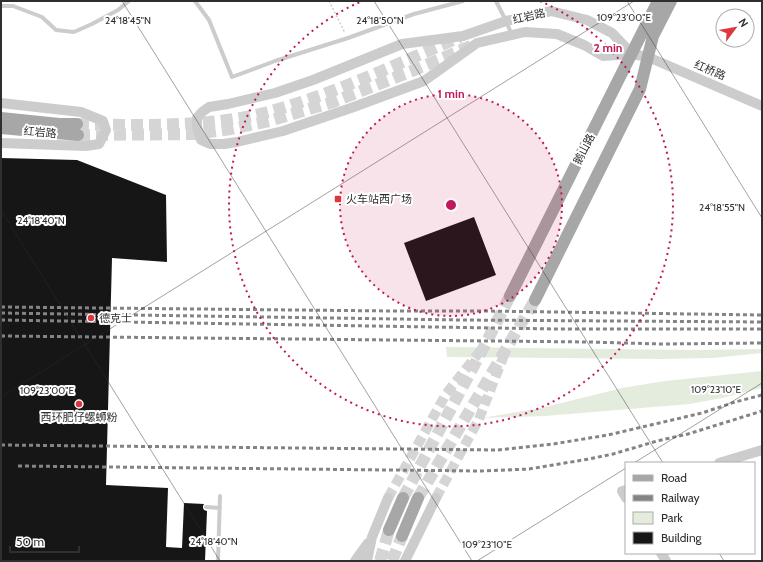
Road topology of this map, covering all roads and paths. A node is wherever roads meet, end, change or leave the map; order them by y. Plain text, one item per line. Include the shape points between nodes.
1 (129, 1) edge
2 (195, 1) edge
3 (330, 1) edge
4 (463, 1) edge
5 (496, 1) edge
6 (658, 1) edge
7 (671, 1) edge
8 (1, 6) edge
9 (506, 21) junction
10 (512, 35) junction
11 (348, 38) junction
12 (632, 54) junction
13 (648, 58) junction
14 (1, 103) edge
15 (762, 106) edge
16 (1, 118) edge
17 (1, 128) edge
18 (1, 143) edge
19 (510, 296) tunnel mouth
20 (535, 300) tunnel mouth
21 (762, 450) edge
22 (722, 462) edge
23 (220, 496) dead end
24 (388, 498) tunnel mouth
25 (403, 498) tunnel mouth
26 (418, 498) tunnel mouth
27 (436, 498) tunnel mouth
28 (206, 507) dead end
29 (220, 508) junction
30 (389, 530) tunnel mouth
31 (402, 536) tunnel mouth
32 (372, 537) junction
33 (218, 561) edge
34 (355, 561) edge
35 (367, 561) edge
36 (405, 561) edge

1 - 8 lane via 118,10 74,32 56,30 42,17 13,6
2 - 11 lane via 209,20 232,77
3 - 11 path
4 - 11 lane via 414,14
5 - 9 lane
6 - 12 main road, 鹅山路
7 - 13 main road via 653,36
9 - 10 lane
9 - 10 street, 红岩路 via 463,36 402,44 275,93 209,107 198,118 200,140 210,144 224,144 283,131 424,81 477,43
9 - 12 street, 红岩路 via 551,11 587,20 612,33
10 - 12 street, 红岩路 via 525,32 557,34 603,56
12 - 13 street, 红岩路
12 - 19 main road, 鹅山路
13 - 15 street, 红桥路
13 - 20 main road via 640,89
14 - 18 street via 81,112 103,121 106,130 99,144 86,146
16 - 17 main road, 红岩路 via 59,124 78,130
21 - 22 street
23 - 29 lane
24 - 32 street
25 - 30 main road
26 - 31 main road
27 - 36 street
28 - 29 lane
29 - 33 lane
32 - 34 street
32 - 35 street

